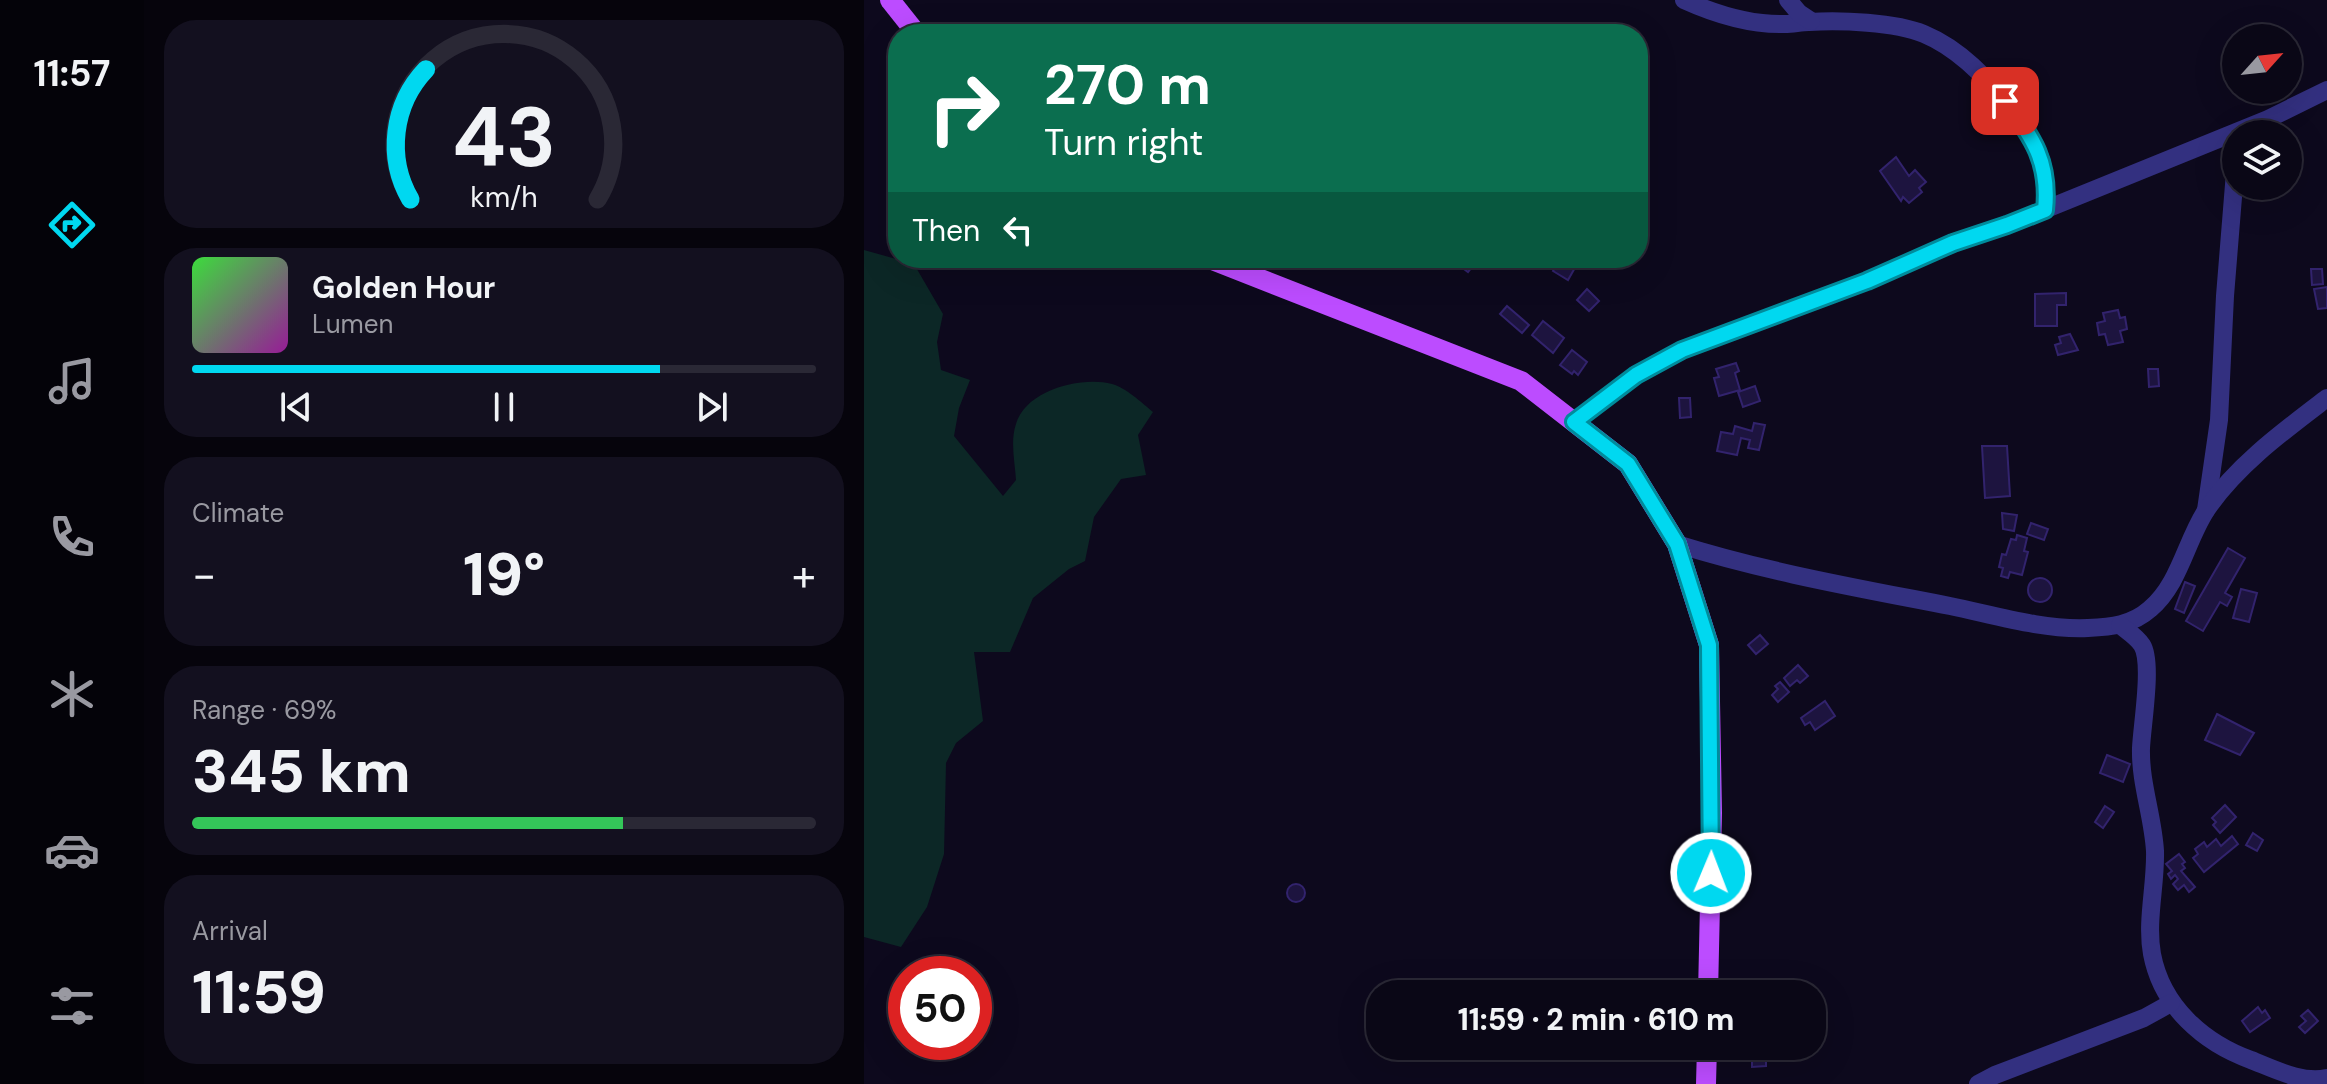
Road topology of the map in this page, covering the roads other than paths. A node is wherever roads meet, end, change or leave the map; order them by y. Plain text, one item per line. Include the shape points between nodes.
1 (890, 0) edge
2 (1684, 0) edge
3 (1788, 0) edge
4 (1811, 21) junction
5 (909, 24) edge
6 (2327, 90) edge
7 (2263, 120) edge
8 (2222, 138) edge
9 (2233, 200) edge
10 (2045, 210) junction
11 (1233, 268) edge
12 (2327, 398) edge
13 (1574, 422) junction
14 (2206, 510) junction
15 (1677, 544) junction
16 (2120, 625) junction
17 (1708, 980) edge
18 (2171, 1003) junction
19 (1707, 1060) edge
20 (2327, 1078) edge
21 (1706, 1084) edge
22 (1978, 1084) edge

1 - 5 main road
2 - 4 street via 1748,20
3 - 4 street
4 - 10 street via 1901,27 1956,52 2005,101 2038,150 2048,188
6 - 7 street
8 - 10 street
9 - 14 street via 2219,420
10 - 13 street via 1682,350 1636,375
11 - 13 main road via 1521,381
12 - 14 street via 2246,466
13 - 15 main road via 1628,464
14 - 16 street via 2171,582 2152,608
15 - 16 street via 1807,579 2041,624
15 - 17 main road via 1709,645
16 - 18 street via 2140,641 2147,657 2141,753 2155,855 2152,955
18 - 20 street via 2224,1049 2299,1078
18 - 22 street
19 - 21 main road

